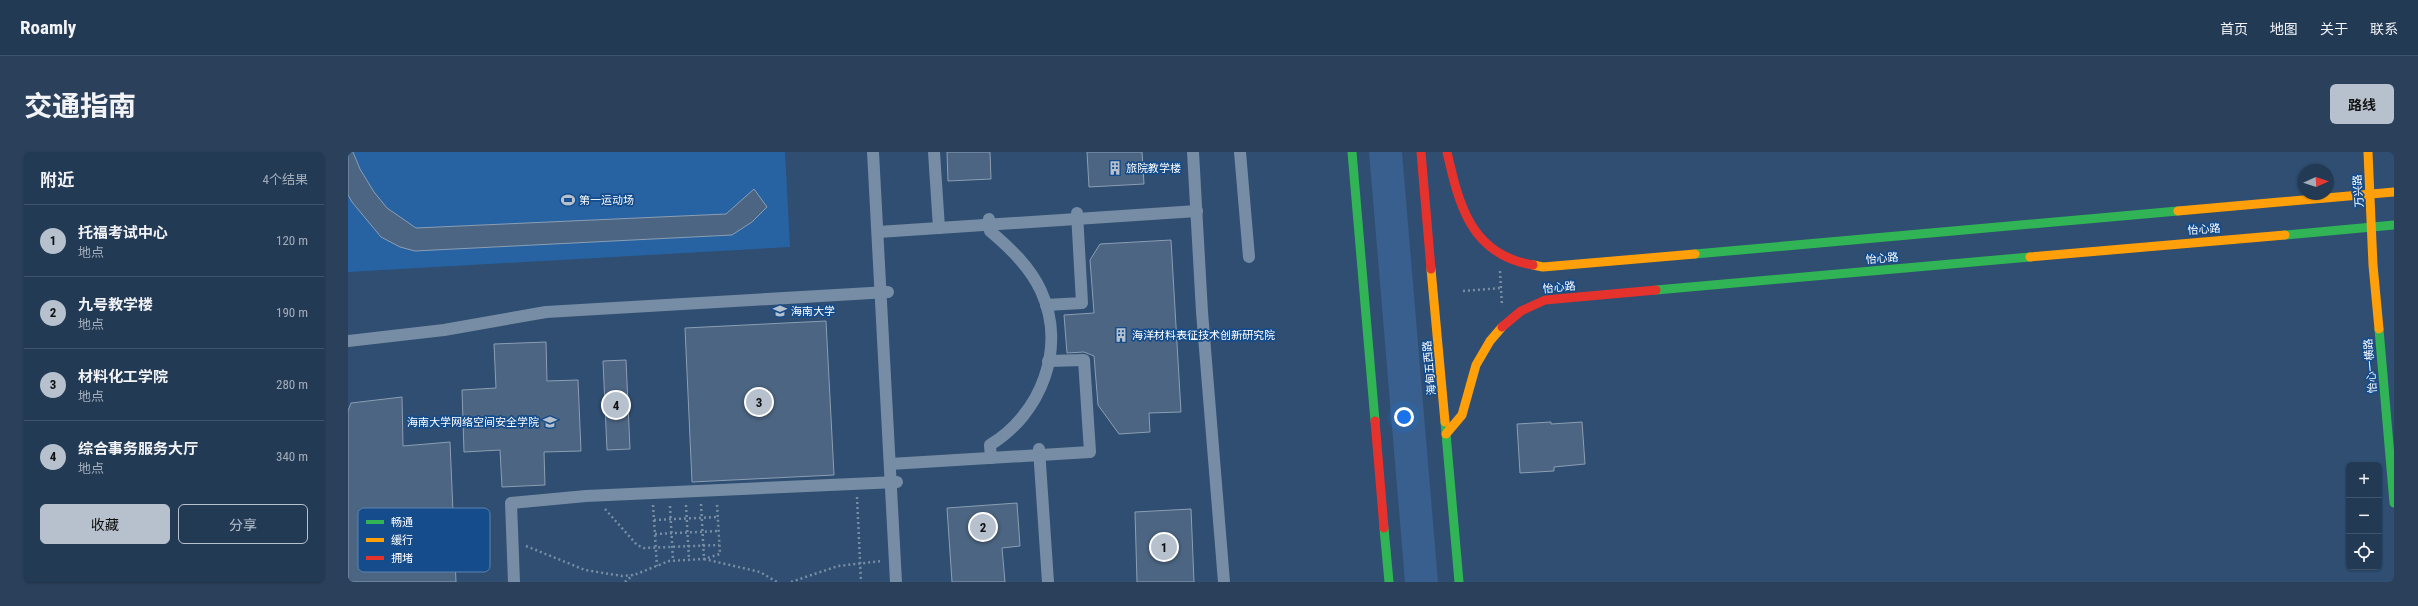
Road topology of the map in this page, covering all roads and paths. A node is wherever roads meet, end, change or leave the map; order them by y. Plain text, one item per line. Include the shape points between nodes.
1 (873, 152) edge
2 (881, 152) edge
3 (934, 152) edge
4 (941, 152) edge
5 (1188, 152) edge
6 (1193, 152) edge
7 (1240, 152) edge
8 (1352, 152) edge
9 (1421, 152) edge
10 (1447, 152) edge
11 (2368, 152) edge
12 (2394, 192) edge
13 (2371, 194) junction
14 (1194, 208) junction
15 (2383, 213) dead end
16 (1077, 216) junction
17 (989, 222) junction
18 (942, 225) junction
19 (2394, 225) edge
20 (2373, 227) junction
21 (881, 229) junction
22 (2384, 230) junction
23 (1249, 257) dead end
24 (1500, 266) dead end
25 (2384, 279) dead end
26 (1501, 288) junction
27 (884, 290) junction
28 (1463, 291) dead end
29 (1046, 305) junction
30 (1502, 310) dead end
31 (348, 334) edge
32 (348, 342) edge
33 (1048, 361) junction
34 (2394, 393) edge
35 (1446, 434) junction
36 (1036, 452) junction
37 (991, 455) junction
38 (893, 461) junction
39 (894, 482) junction
40 (857, 494) junction
41 (864, 494) dead end
42 (850, 495) dead end
43 (712, 501) dead end
44 (717, 501) junction
45 (724, 501) dead end
46 (686, 502) junction
47 (691, 502) dead end
48 (696, 502) dead end
49 (701, 502) junction
50 (706, 502) dead end
51 (678, 503) dead end
52 (2394, 503) edge
53 (653, 504) junction
54 (659, 504) dead end
55 (665, 504) dead end
56 (648, 505) dead end
57 (611, 506) dead end
58 (702, 517) junction
59 (718, 517) junction
60 (687, 518) junction
61 (671, 519) junction
62 (654, 520) junction
63 (719, 530) junction
64 (702, 531) junction
65 (687, 532) junction
66 (672, 533) junction
67 (655, 534) junction
68 (720, 545) junction
69 (521, 546) dead end
70 (688, 546) junction
71 (703, 546) junction
72 (672, 547) junction
73 (656, 548) junction
74 (704, 559) junction
75 (689, 560) junction
76 (673, 561) junction
77 (883, 561) dead end
78 (859, 564) junction
79 (657, 566) junction
80 (634, 575) junction
81 (514, 582) edge
82 (625, 582) edge
83 (777, 582) edge
84 (791, 582) edge
85 (861, 582) edge
86 (896, 582) edge
87 (902, 582) edge
88 (1041, 582) edge
89 (1048, 582) edge
90 (1218, 582) edge
91 (1224, 582) edge
92 (1389, 582) edge
93 (1459, 582) edge

1 - 21 street
2 - 21 street
3 - 18 street
4 - 18 street
5 - 14 street
6 - 14 street
7 - 23 street
8 - 92 street
9 - 35 street, 海甸五西路
10 - 13 street, 怡心路 via 1460,205 1474,232 1486,244 1506,257 1524,265 1543,267
11 - 13 street, 万兴路
12 - 13 street, 怡心路
13 - 20 street, 万兴路
14 - 16 street
14 - 90 street via 1197,318
14 - 91 street
15 - 22 street
16 - 17 street
16 - 29 street via 1082,303
17 - 18 street
17 - 29 street via 990,231 1027,268
18 - 21 street
19 - 22 street, 怡心路
20 - 22 street, 怡心路
20 - 35 street, 怡心路 via 1545,300 1531,305 1514,317 1484,348 1471,377 1462,415
20 - 52 street, 怡心一横路 via 2373,265
21 - 27 street
24 - 26 path
25 - 34 street, 怡心一横路
26 - 28 path
26 - 30 path
27 - 31 street via 565,304 445,323
27 - 32 street via 546,312 444,330
27 - 38 street
29 - 33 street via 1050,334
33 - 36 street via 1084,360 1090,446
33 - 37 street via 1043,383 1025,417 990,445
35 - 93 street, 海甸五西路
36 - 37 street
36 - 88 street
36 - 89 street
37 - 38 street
38 - 39 street
39 - 81 street via 586,496 511,503
39 - 86 street
39 - 87 street
40 - 41 path
40 - 42 path
40 - 78 path
43 - 44 path
44 - 45 path
44 - 59 path
46 - 47 path
46 - 51 path
46 - 60 path
48 - 49 path
49 - 50 path
49 - 58 path
53 - 54 path
53 - 56 path
53 - 62 path
55 - 61 path via 670,503
57 - 73 path via 603,507 637,545
58 - 59 path
58 - 60 path
58 - 64 path
59 - 63 path
60 - 61 path
60 - 65 path
61 - 62 path
61 - 66 path
62 - 67 path
63 - 64 path
63 - 68 path
64 - 65 path
64 - 71 path
65 - 66 path
65 - 70 path
66 - 67 path
66 - 72 path
67 - 73 path
68 - 71 path
68 - 74 path via 720,554
69 - 80 path via 535,548 585,570 611,575
70 - 71 path
70 - 72 path
70 - 75 path
71 - 74 path
72 - 73 path
72 - 76 path
73 - 79 path
74 - 75 path
74 - 83 path via 760,572
75 - 76 path
76 - 79 path
77 - 78 path
78 - 84 path via 825,569
78 - 85 path
79 - 80 path
80 - 82 path

